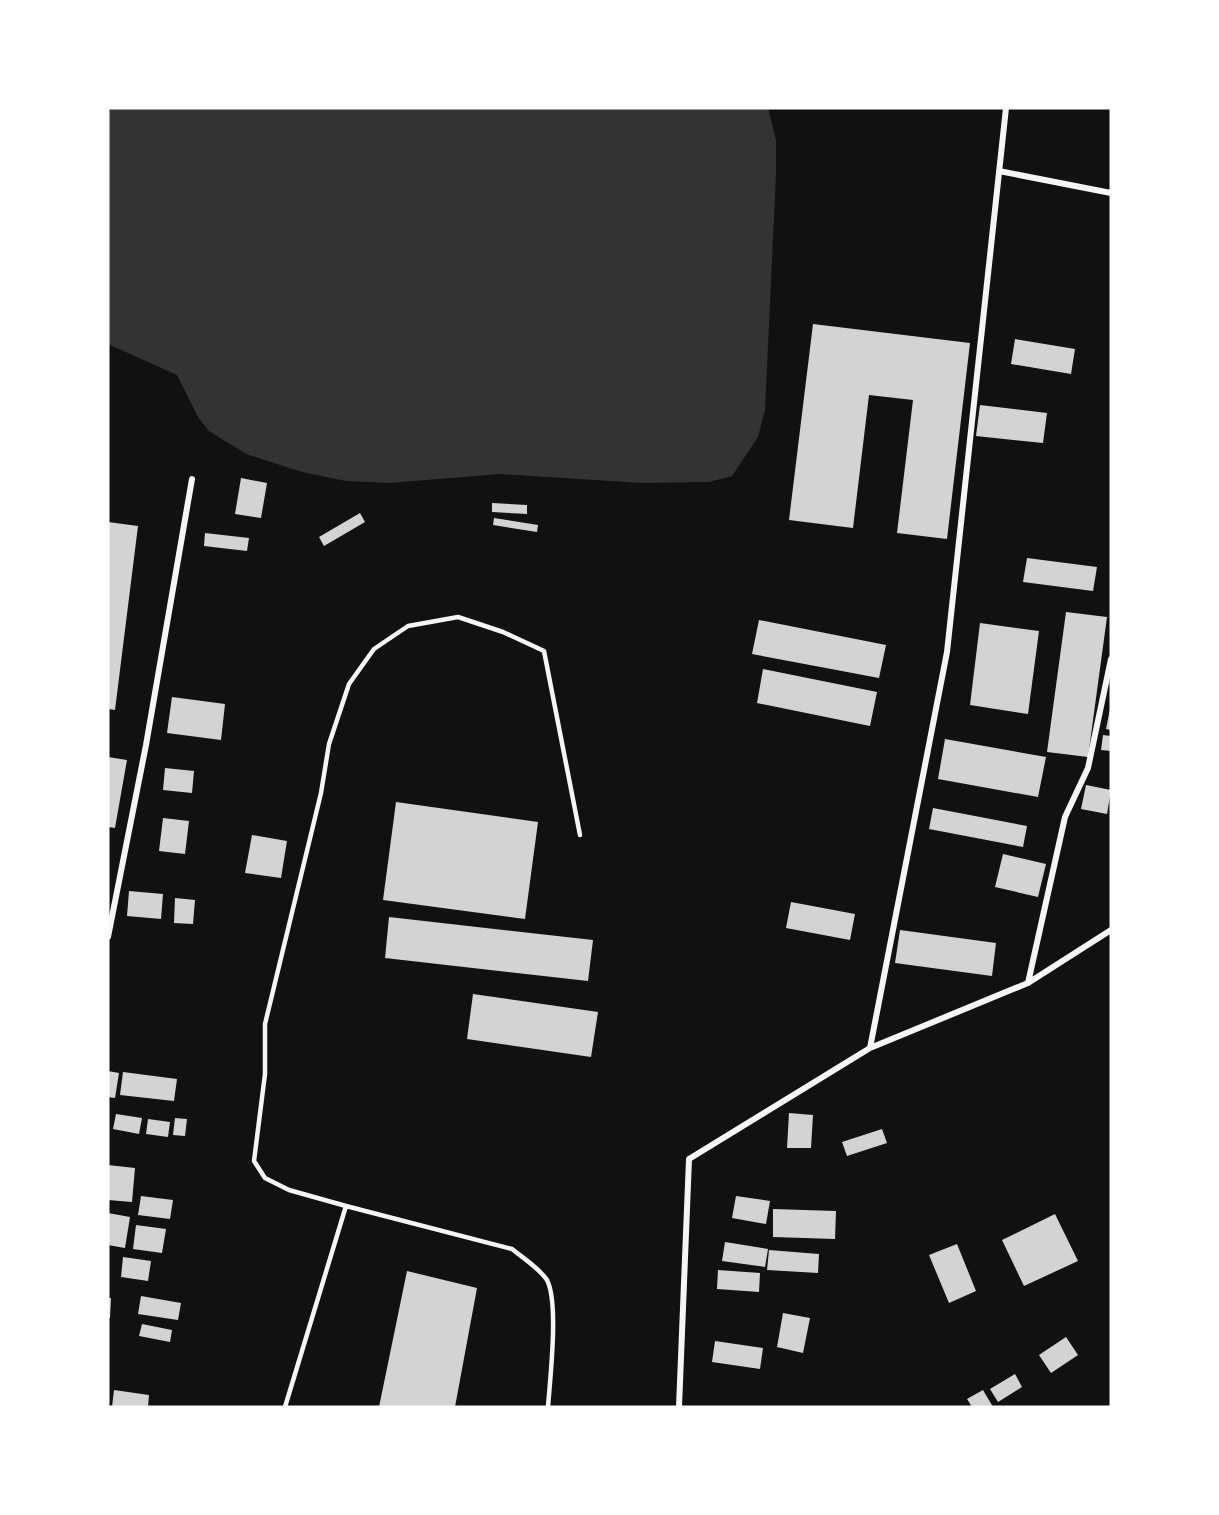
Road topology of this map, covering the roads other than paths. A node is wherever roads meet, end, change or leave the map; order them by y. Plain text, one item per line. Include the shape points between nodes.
1 (1006, 108) edge
2 (999, 171) junction
3 (1111, 193) edge
4 (192, 479) dead end
5 (1111, 659) edge
6 (580, 835) dead end
7 (1111, 930) edge
8 (108, 937) edge
9 (1028, 983) junction
10 (870, 1048) junction
11 (346, 1206) junction
12 (285, 1407) edge
13 (549, 1407) edge
14 (679, 1407) edge

1 - 2 street
2 - 3 street
2 - 10 street via 947,652
4 - 8 street
5 - 9 street via 1090,758 1065,817
6 - 11 lane via 544,651 458,617 408,626 374,649 350,684 329,744 321,793 265,1024 265,1074 254,1161 265,1178 289,1191
7 - 9 street
9 - 10 street
10 - 14 street via 689,1159
11 - 12 lane
11 - 13 lane via 512,1249 531,1264 547,1281 553,1307

